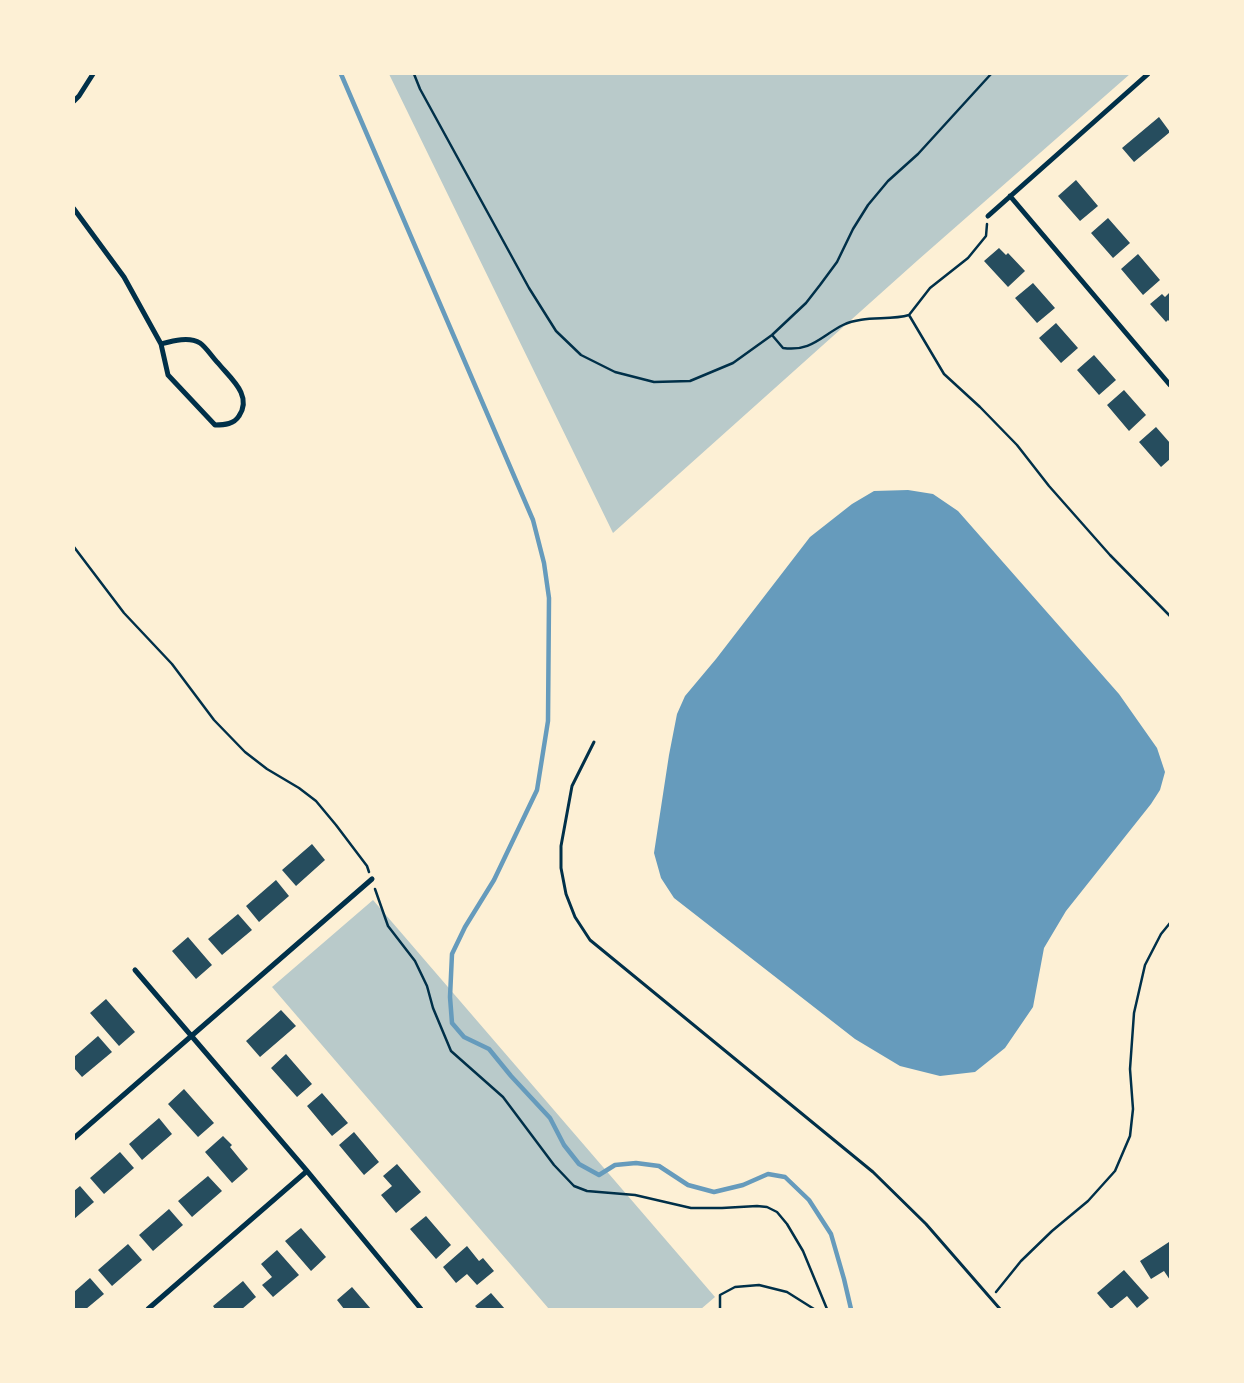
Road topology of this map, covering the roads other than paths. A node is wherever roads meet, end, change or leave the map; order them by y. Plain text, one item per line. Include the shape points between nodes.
1 (92, 74) edge
2 (1148, 74) edge
3 (74, 101) edge
4 (1010, 196) junction
5 (74, 209) edge
6 (988, 216) road end
7 (161, 344) junction
8 (1170, 385) edge
9 (594, 742) dead end
10 (372, 879) road end
11 (135, 970) dead end
12 (191, 1036) junction
13 (74, 1138) edge
14 (307, 1171) junction
15 (148, 1309) edge
16 (421, 1309) edge
17 (1000, 1309) edge

1 - 3 street
2 - 4 street
4 - 6 street
4 - 8 street
5 - 7 street via 124,277
7 - 7 street via 174,340 200,343 240,389 244,408 238,418 228,425 215,425 168,375
9 - 17 lane via 572,786 561,846 566,894 575,917 590,940 873,1172 926,1224
10 - 12 street
11 - 12 street
12 - 13 street
12 - 14 street
14 - 15 street
14 - 16 street

